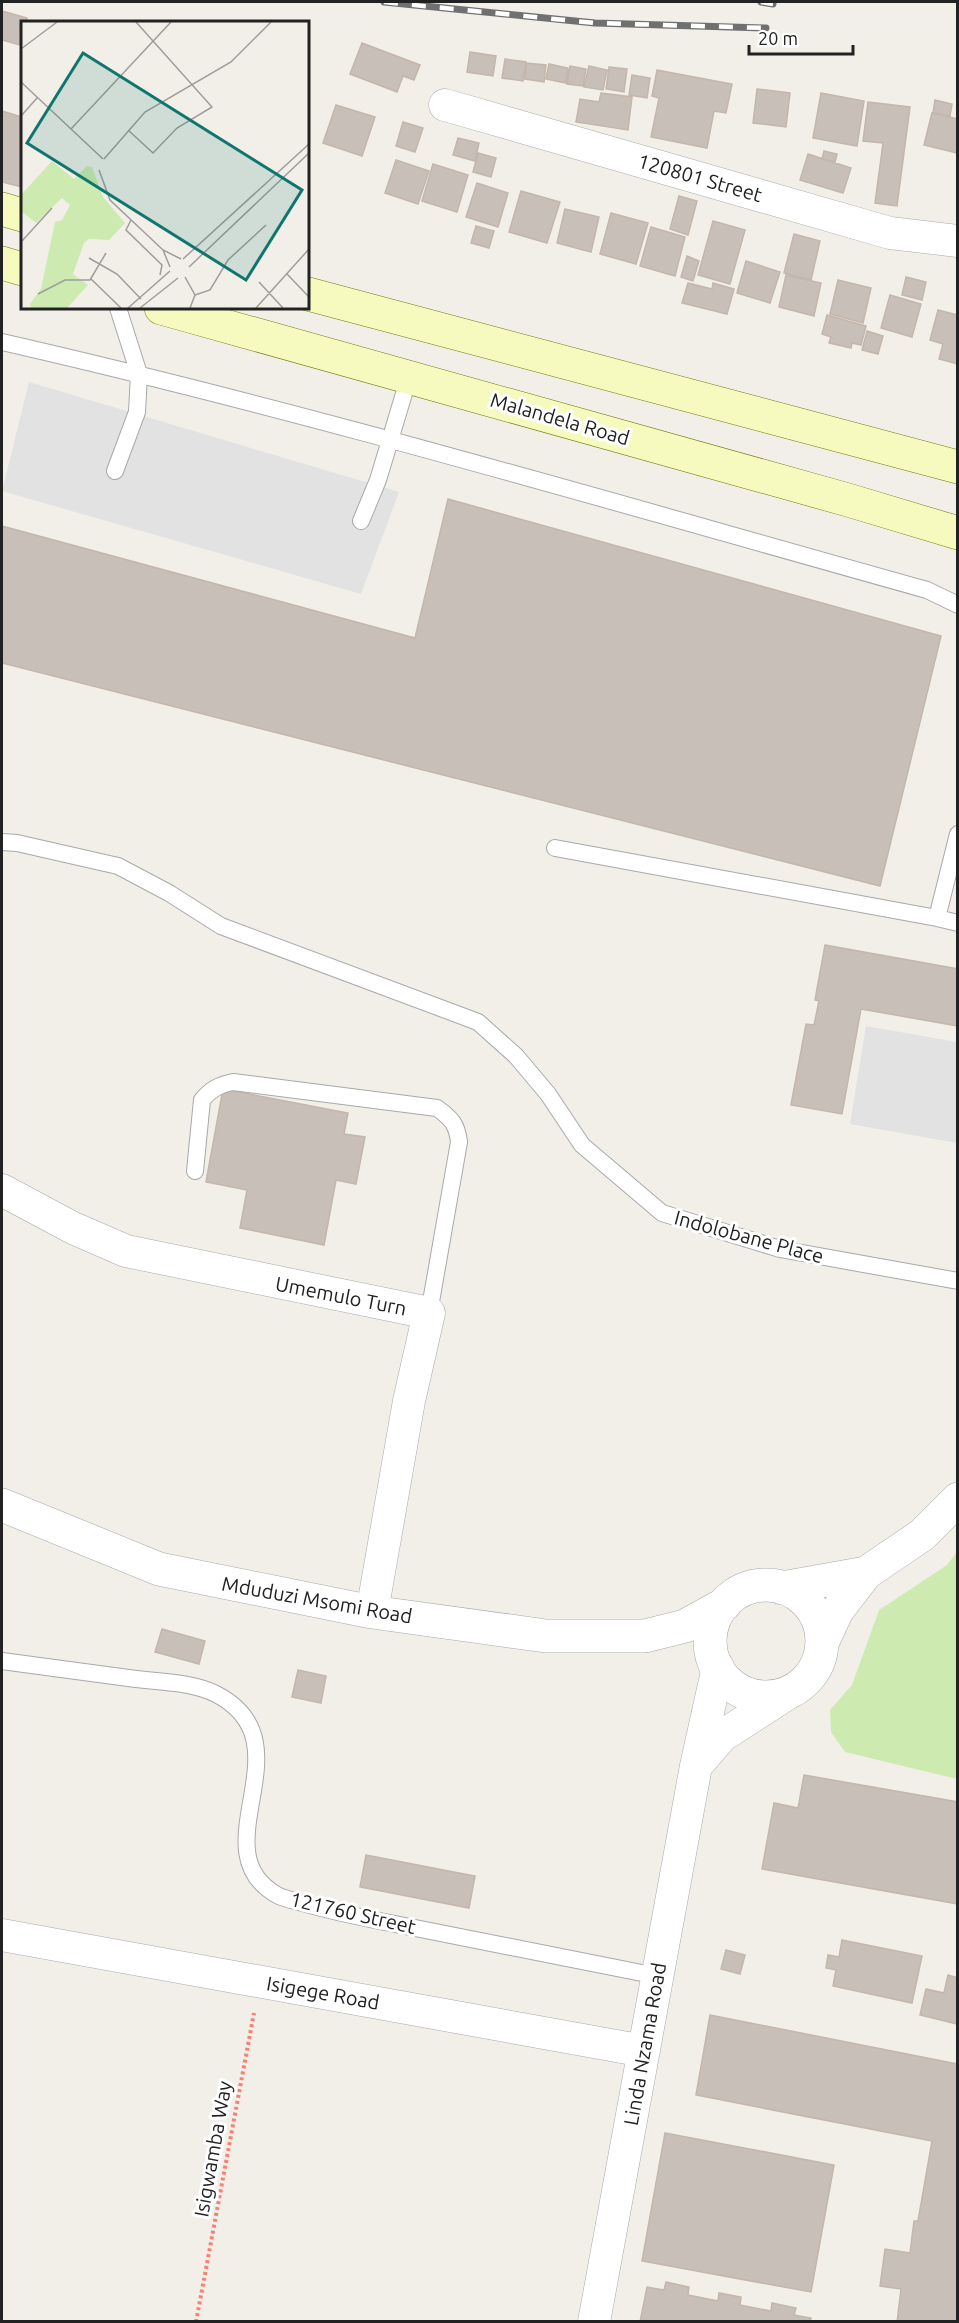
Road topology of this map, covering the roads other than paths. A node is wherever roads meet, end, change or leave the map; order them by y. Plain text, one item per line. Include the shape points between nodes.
1 (445, 105) dead end
2 (2, 209) edge
3 (21, 215) edge
4 (957, 241) edge
5 (2, 263) edge
6 (21, 269) edge
7 (309, 294) edge
8 (118, 309) edge
9 (165, 309) edge
10 (2, 342) edge
11 (139, 374) junction
12 (409, 377) junction
13 (389, 439) junction
14 (957, 466) edge
15 (115, 471) dead end
16 (361, 521) dead end
17 (957, 533) edge
18 (957, 605) edge
19 (957, 834) edge
20 (2, 842) edge
21 (555, 848) dead end
22 (937, 918) junction
23 (957, 923) edge
24 (195, 1171) dead end
25 (2, 1190) edge
26 (957, 1281) edge
27 (429, 1313) junction
28 (957, 1498) edge
29 (2, 1505) edge
30 (866, 1573) junction
31 (782, 1588) junction
32 (725, 1604) junction
33 (372, 1612) junction
34 (645, 1636) junction
35 (822, 1643) junction
36 (2, 1661) edge
37 (716, 1663) junction
38 (790, 1692) junction
39 (696, 1766) junction
40 (2, 1935) edge
41 (657, 1976) junction
42 (644, 2051) junction
43 (594, 2322) edge

1 - 4 street, 120801 Street via 890,232
2 - 3 main road
5 - 6 main road
7 - 14 main road
8 - 11 lane
9 - 12 main road, Malandela Road
10 - 11 lane
11 - 13 lane
11 - 15 lane via 137,412
12 - 13 lane
12 - 17 main road, Malandela Road
13 - 16 lane
13 - 18 lane via 927,590
19 - 22 lane
20 - 26 lane, Indolobane Place via 118,866 221,927 478,1022 529,1071 582,1145 662,1213 780,1249
21 - 22 lane
22 - 23 lane
24 - 27 lane via 202,1100 222,1084 233,1082 437,1108 458,1128 459,1142
25 - 27 street, Umemulo Turn via 126,1251
27 - 33 street, Umemulo Turn via 409,1401
28 - 30 street via 922,1535
29 - 33 street, Mduduzi Msomi Road via 159,1569
30 - 31 street
30 - 35 street via 837,1611
31 - 32 street via 751,1588
31 - 35 street via 811,1608
32 - 34 street, Mduduzi Msomi Road via 685,1626
32 - 37 street via 712,1628 711,1646
33 - 34 street, Mduduzi Msomi Road via 546,1636
34 - 37 street, Mduduzi Msomi Road
35 - 38 street via 816,1667
36 - 41 lane, 121760 Street via 176,1684 214,1693 240,1710 252,1727 257,1745 246,1853 255,1875 277,1895 333,1912
37 - 38 street via 733,1686 751,1695 770,1697
37 - 39 street, Linda Nzama Road
38 - 39 street via 722,1736
39 - 41 street, Linda Nzama Road
40 - 42 street, Isigege Road
41 - 42 street, Linda Nzama Road
42 - 43 street, Linda Nzama Road

